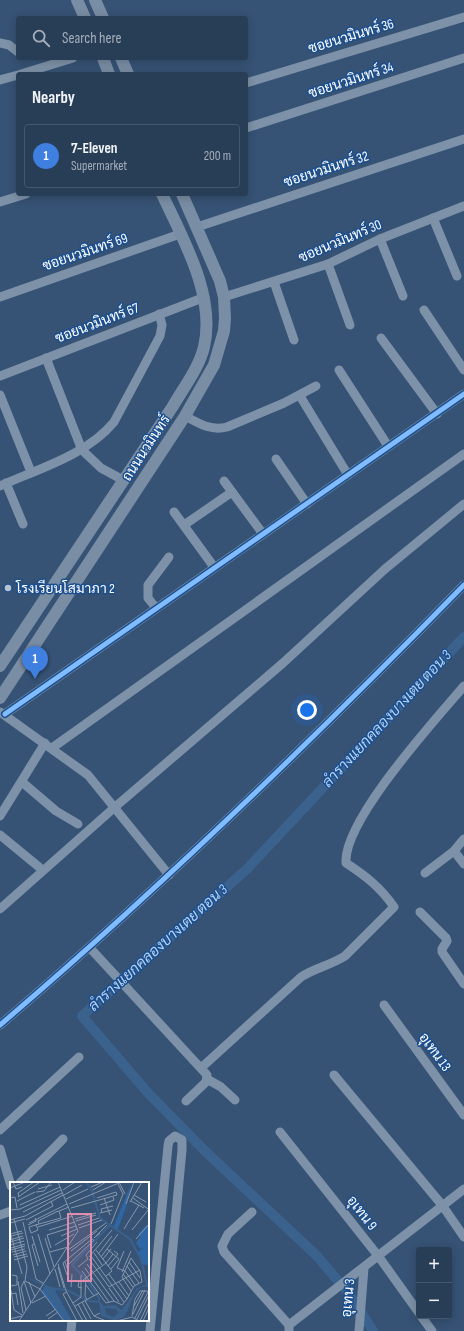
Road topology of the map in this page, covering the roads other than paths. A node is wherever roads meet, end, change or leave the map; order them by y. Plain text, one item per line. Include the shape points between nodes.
1 (77, 0) edge
2 (95, 0) edge
3 (84, 16) edge
4 (102, 16) edge
5 (464, 17) edge
6 (0, 43) edge
7 (16, 50) edge
8 (464, 58) edge
9 (66, 60) edge
10 (104, 60) edge
11 (122, 60) edge
12 (28, 72) edge
13 (108, 72) edge
14 (127, 72) edge
15 (16, 76) edge
16 (0, 80) edge
17 (248, 81) edge
18 (248, 127) edge
19 (464, 139) edge
20 (20, 196) edge
21 (163, 196) edge
22 (183, 196) edge
23 (0, 202) edge
24 (464, 206) edge
25 (433, 218) junction
26 (197, 227) junction
27 (180, 234) junction
28 (380, 239) junction
29 (328, 264) junction
30 (456, 276) dead end
31 (274, 282) junction
32 (0, 296) edge
33 (403, 296) dead end
34 (205, 297) junction
35 (224, 297) junction
36 (424, 310) dead end
37 (159, 314) junction
38 (350, 325) dead end
39 (381, 338) dead end
40 (294, 340) dead end
41 (46, 358) junction
42 (339, 370) dead end
43 (464, 370) edge
44 (0, 376) edge
45 (316, 386) dead end
46 (464, 394) edge
47 (0, 395) edge
48 (300, 396) junction
49 (436, 414) junction
50 (185, 416) junction
51 (388, 446) junction
52 (82, 450) junction
53 (464, 454) edge
54 (276, 459) dead end
55 (31, 472) junction
56 (348, 475) junction
57 (123, 480) junction
58 (224, 481) dead end
59 (3, 484) edge
60 (232, 492) junction
61 (307, 504) junction
62 (464, 504) edge
63 (174, 512) dead end
64 (22, 524) dead end
65 (184, 525) junction
66 (263, 534) junction
67 (169, 557) dead end
68 (214, 567) junction
69 (464, 585) edge
70 (156, 608) junction
71 (0, 665) edge
72 (464, 686) edge
73 (0, 698) edge
74 (2, 713) edge
75 (49, 746) junction
76 (22, 782) junction
77 (115, 807) junction
78 (0, 816) edge
79 (78, 824) dead end
80 (0, 835) edge
81 (464, 839) edge
82 (454, 851) junction
83 (464, 864) edge
84 (39, 867) dead end
85 (425, 872) dead end
86 (169, 874) junction
87 (0, 909) edge
88 (420, 912) dead end
89 (90, 948) junction
90 (464, 984) edge
91 (384, 1005) dead end
92 (0, 1025) edge
93 (79, 1057) dead end
94 (201, 1068) junction
95 (334, 1075) dead end
96 (207, 1079) junction
97 (235, 1100) dead end
98 (186, 1101) dead end
99 (464, 1115) edge
100 (0, 1130) edge
101 (280, 1132) dead end
102 (63, 1139) dead end
103 (0, 1149) edge
104 (21, 1182) edge
105 (10, 1183) edge
106 (464, 1189) edge
107 (442, 1205) junction
108 (10, 1210) edge
109 (252, 1212) dead end
110 (0, 1215) edge
111 (464, 1237) edge
112 (379, 1257) junction
113 (364, 1268) junction
114 (416, 1309) edge
115 (423, 1319) edge
116 (289, 1328) edge
117 (150, 1331) edge
118 (165, 1331) edge
119 (359, 1331) edge
120 (432, 1331) edge

1 - 3 main road
2 - 4 main road
5 - 17 street, ซอยนวมินทร์ 36
6 - 7 street
8 - 18 street, ซอยนวมินทร์ 34
9 - 12 street
10 - 13 main road
11 - 14 main road
15 - 16 street
19 - 26 street, ซอยนวมินทร์ 32
20 - 23 street
21 - 27 main road, ถนนนวมินทร์
22 - 26 main road, ถนนนวมินทร์
24 - 25 street, ซอยนวมินทร์ 30
25 - 28 street, ซอยนวมินทร์ 30
25 - 30 street
26 - 35 main road, ถนนนวมินทร์ via 220,281
27 - 32 street, ซอยนวมินทร์ 69
27 - 34 main road, ถนนนวมินทร์
28 - 29 street, ซอยนวมินทร์ 30
28 - 33 street
29 - 31 street, ซอยนวมินทร์ 30
29 - 38 street
31 - 35 street, ซอยนวมินทร์ 30
31 - 40 street
34 - 37 street, ซอยนวมินทร์ 67
34 - 57 main road, ถนนนวมินทร์ via 206,330 198,364
35 - 50 main road, ถนนนวมินทร์ via 224,331 220,349 208,377
36 - 43 street
37 - 41 street, ซอยนวมินทร์ 67
37 - 52 street via 162,325 160,336 114,422 97,440
39 - 49 street
41 - 44 street, ซอยนวมินทร์ 67
41 - 52 street
42 - 51 street
45 - 48 street
46 - 49 street
47 - 55 street
48 - 50 street via 218,429 209,428
48 - 56 street
49 - 51 street
50 - 73 main road, ถนนนวมินทร์
51 - 56 street
52 - 55 street
52 - 57 street via 101,468
53 - 75 street
54 - 61 street
55 - 59 street
56 - 61 street
57 - 71 main road, ถนนนวมินทร์
58 - 60 street
59 - 64 street
60 - 65 street
60 - 66 street
61 - 66 street
62 - 77 street via 385,569 283,663
63 - 65 street
65 - 68 street
66 - 68 street
67 - 70 street via 148,585 148,598
68 - 70 street
69 - 86 street via 361,690
70 - 74 street
72 - 94 street via 404,756 358,825 349,845 346,863 384,892 394,907 345,956 301,976
74 - 75 street
75 - 76 street
75 - 77 street via 88,775
76 - 78 street
76 - 79 street
77 - 86 street
77 - 87 street
80 - 84 street
81 - 82 street
82 - 83 street
82 - 85 street
86 - 89 street
88 - 90 street via 446,938 442,952
89 - 92 street
89 - 94 street
91 - 99 street, อุเทน 13
93 - 100 street
94 - 96 street
95 - 107 street
96 - 97 street
96 - 98 street
101 - 112 street, อุเทน 9
102 - 104 street
103 - 105 street
106 - 107 street
107 - 111 street
107 - 112 street
108 - 110 street
109 - 116 street via 228,1234 222,1246 224,1252
112 - 113 street
112 - 114 street, อุเทน 9
113 - 116 street
113 - 119 street, อุเทน 3
115 - 120 street
117 - 118 street via 168,1146 169,1141 175,1136 182,1140 182,1150

